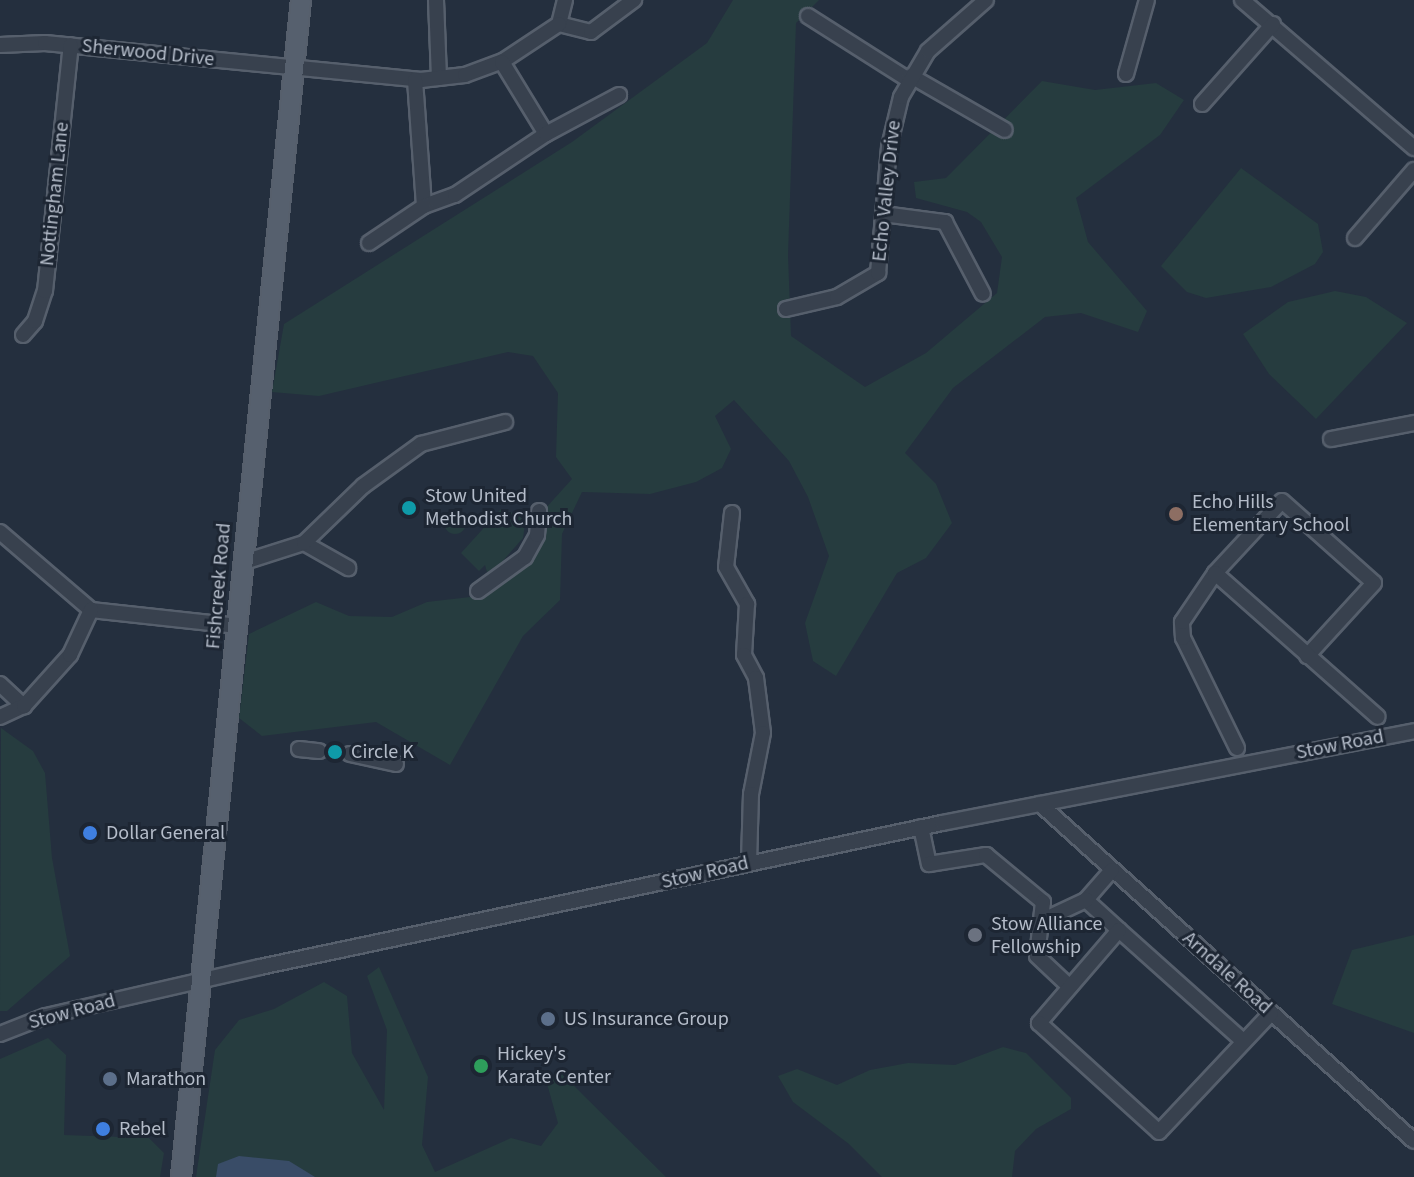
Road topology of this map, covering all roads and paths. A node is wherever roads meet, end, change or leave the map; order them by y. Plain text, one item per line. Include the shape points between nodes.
1 (301, 0) edge
2 (436, 0) edge
3 (565, 0) edge
4 (634, 0) edge
5 (986, 0) edge
6 (1147, 0) edge
7 (1242, 0) edge
8 (808, 16) dead end
9 (559, 24) junction
10 (1273, 24) junction
11 (0, 45) edge
12 (71, 45) junction
13 (502, 62) junction
14 (296, 68) junction
15 (1126, 74) dead end
16 (439, 78) junction
17 (910, 78) junction
18 (415, 80) junction
19 (619, 95) dead end
20 (1202, 104) dead end
21 (1005, 130) dead end
22 (546, 134) junction
23 (1414, 148) edge
24 (1414, 170) edge
25 (424, 206) junction
26 (883, 214) junction
27 (1355, 238) dead end
28 (369, 243) dead end
29 (983, 294) dead end
30 (786, 309) dead end
31 (23, 335) dead end
32 (505, 422) dead end
33 (1414, 423) edge
34 (1331, 439) dead end
35 (539, 511) dead end
36 (732, 513) dead end
37 (0, 532) edge
38 (312, 542) junction
39 (244, 562) junction
40 (348, 568) dead end
41 (1215, 573) junction
42 (478, 591) dead end
43 (91, 610) junction
44 (238, 626) junction
45 (1307, 656) junction
46 (0, 684) edge
47 (24, 706) junction
48 (0, 717) edge
49 (1378, 717) dead end
50 (1414, 731) edge
51 (1237, 748) dead end
52 (299, 749) dead end
53 (319, 751) tunnel mouth
54 (350, 754) tunnel mouth
55 (396, 764) dead end
56 (1040, 804) junction
57 (921, 827) junction
58 (749, 863) junction
59 (1112, 870) junction
60 (1086, 900) junction
61 (1041, 921) junction
62 (1119, 930) junction
63 (198, 982) junction
64 (1070, 987) junction
65 (1271, 1013) junction
66 (0, 1034) edge
67 (1242, 1040) junction
68 (1414, 1141) edge
69 (181, 1177) edge

1 - 14 main road, Fishcreek Road
2 - 16 street
3 - 9 street
4 - 9 street via 591,32
5 - 17 street, Echo Valley Drive via 946,31
6 - 15 street
7 - 10 street
8 - 17 street
9 - 13 street, Sherwood Drive
10 - 20 street
10 - 23 street
11 - 12 street, Sherwood Drive
12 - 14 street, Sherwood Drive
12 - 31 street, Nottingham Lane via 45,291 35,321
13 - 16 street, Sherwood Drive
13 - 22 street
14 - 18 street, Sherwood Drive
14 - 39 main road, Fishcreek Road
16 - 18 street, Sherwood Drive
17 - 21 street
17 - 26 street, Echo Valley Drive via 894,123
18 - 25 street
19 - 22 street
22 - 25 street via 455,195
24 - 27 street
25 - 28 street
26 - 29 street via 945,222
26 - 30 street, Echo Valley Drive via 878,273 837,297
32 - 38 street via 421,444 363,486
33 - 34 street
35 - 42 street via 537,535 525,557
36 - 58 street via 726,567 747,604 744,655 756,678 763,733 751,794
37 - 43 street
38 - 39 street
38 - 40 street
39 - 44 main road, Fishcreek Road
41 - 45 street
41 - 45 street via 1282,501 1374,583
41 - 51 street via 1182,622 1183,638
43 - 44 street
43 - 47 street via 76,648
44 - 63 main road, Fishcreek Road
45 - 49 street
46 - 47 street
47 - 48 street
50 - 56 street, Stow Road
52 - 53 street
54 - 55 street
56 - 57 street, Stow Road
56 - 59 street, Arndale Road
57 - 58 street, Stow Road
57 - 61 street via 929,864 986,855 1043,902
58 - 63 street, Stow Road
59 - 60 street
59 - 65 street, Arndale Road
60 - 61 street
60 - 62 street
61 - 64 street via 1037,956
62 - 64 street
62 - 67 street
63 - 66 street, Stow Road via 46,1016
63 - 69 main road, Fishcreek Road
64 - 67 street via 1039,1023 1159,1132
65 - 67 street
65 - 68 street, Arndale Road

